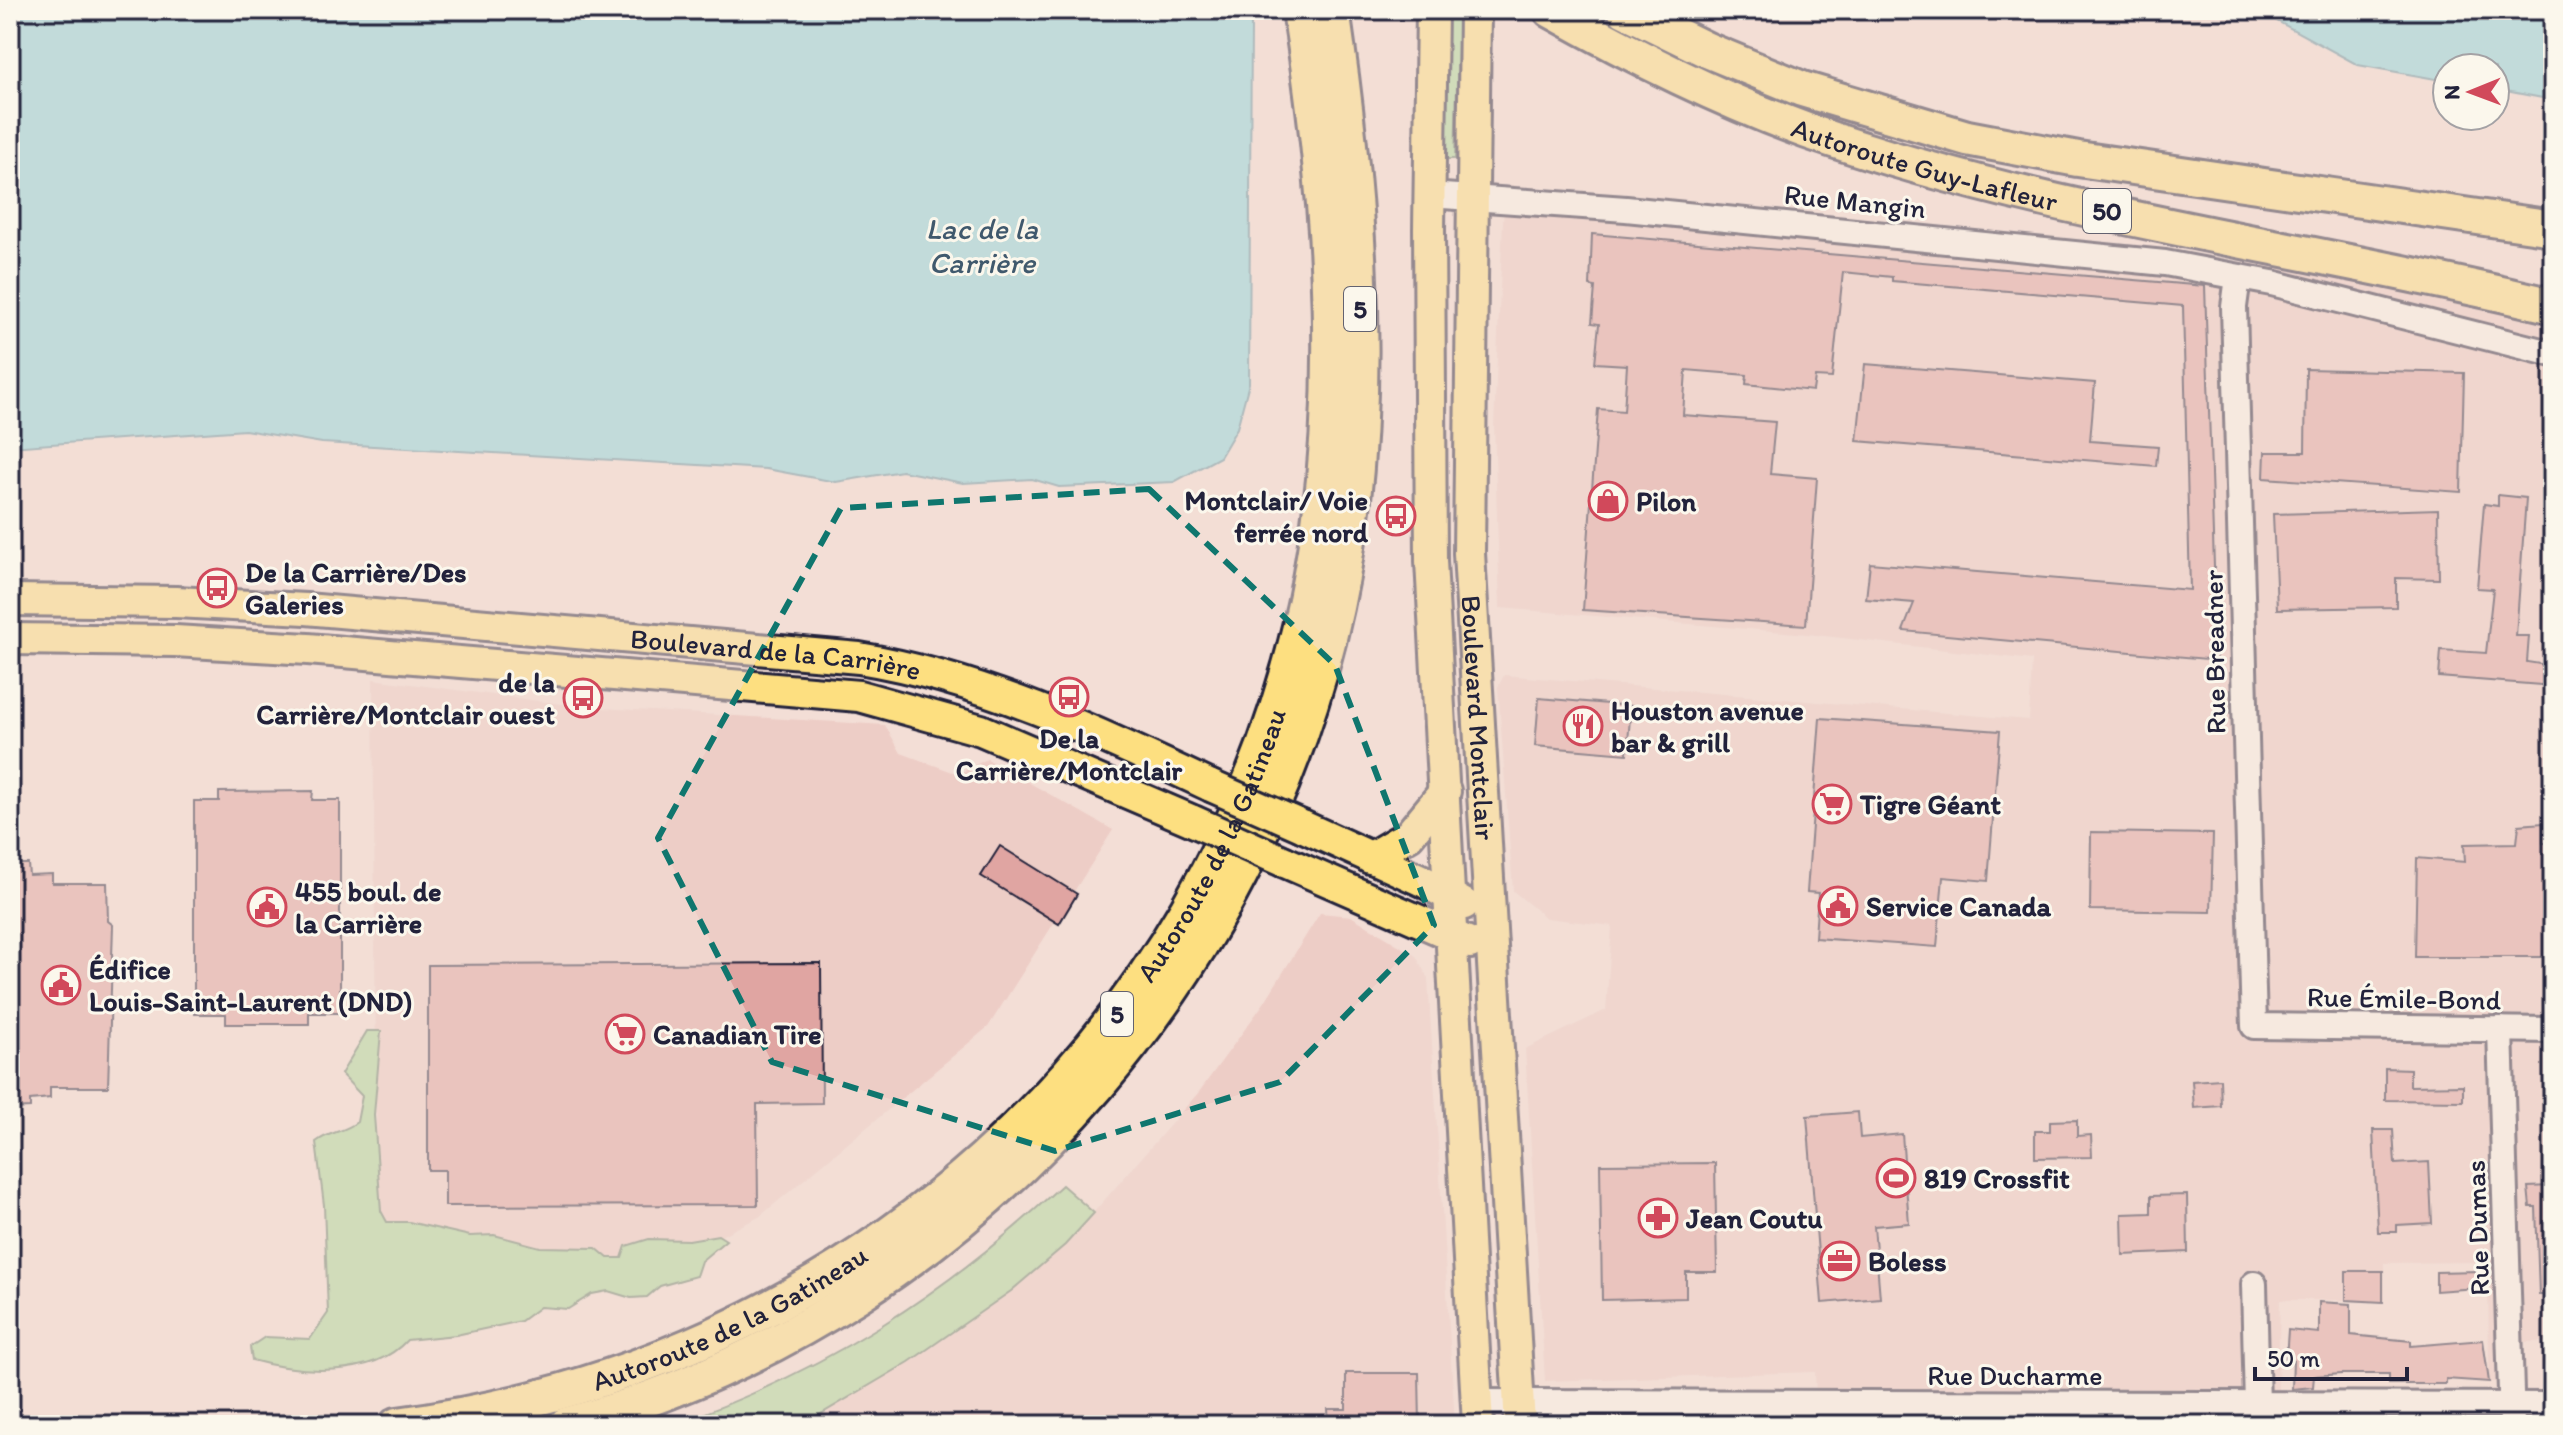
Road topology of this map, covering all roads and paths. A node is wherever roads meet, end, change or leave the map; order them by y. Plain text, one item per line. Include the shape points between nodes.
1 (1300, 10) edge
2 (1332, 10) edge
3 (1352, 10) edge
4 (1432, 10) edge
5 (1475, 10) edge
6 (1551, 10) edge
7 (1625, 10) edge
8 (1348, 132) junction
9 (1429, 195) junction
10 (1471, 198) junction
11 (2553, 228) edge
12 (2238, 277) junction
13 (2553, 306) edge
14 (2553, 354) edge
15 (10, 600) edge
16 (10, 639) edge
17 (1445, 791) junction
18 (1370, 858) junction
19 (1451, 897) junction
20 (1490, 919) junction
21 (1454, 937) junction
22 (1492, 952) junction
23 (2254, 1026) joint
24 (2500, 1029) junction
25 (2553, 1030) edge
26 (2254, 1284) dead end
27 (2553, 1405) edge
28 (2257, 1406) junction
29 (1477, 1414) edge
30 (1520, 1414) edge
31 (2365, 1414) edge
32 (2512, 1415) edge
33 (397, 1425) edge
34 (566, 1425) edge

1 - 33 highway, Autoroute de la Gatineau / 5 via 1318,138 1329,280 1329,419 1320,515 1303,610 1271,725 1238,810 1171,936 1108,1025 1020,1126 934,1202 836,1271 730,1330 633,1370 520,1403
2 - 8 highway, Autoroute de la Gatineau / 5
3 - 8 highway
4 - 9 main road, Boulevard Montclair
5 - 10 main road, Boulevard Montclair
6 - 13 highway, Autoroute Guy-Lafleur / 50 via 1673,73 1805,130 1947,174
7 - 11 highway, Autoroute Guy-Lafleur / 50 via 1811,92 1991,143
8 - 34 highway, Autoroute de la Gatineau / 5 via 1361,352 1357,462 1344,561 1320,671 1294,752 1211,930 1160,1009 1097,1089 1023,1166 943,1235 841,1306 759,1351 661,1394
9 - 10 street, Rue Mangin
9 - 17 main road, Boulevard Montclair via 1431,561
10 - 12 street, Rue Mangin via 2094,254
10 - 20 main road, Boulevard Montclair via 1468,524
12 - 14 street, Rue Mangin
12 - 23 street, Rue Breadner via 2234,307
15 - 18 main road, Boulevard de la Carrière, bridge via 306,609 911,667 1002,697
16 - 21 main road, Boulevard de la Carrière, bridge via 294,648 859,696 981,730
17 - 18 main road via 1409,835
17 - 19 main road, Boulevard Montclair
18 - 19 main road, Boulevard de la Carrière
19 - 20 main road, Boulevard de la Carrière
19 - 21 main road, Boulevard Montclair
20 - 22 main road, Boulevard Montclair
21 - 22 main road, Boulevard de la Carrière
21 - 29 main road, Boulevard Montclair
22 - 30 main road, Boulevard Montclair
23 - 24 street, Rue Émile-Bond
24 - 25 street, Rue Émile-Bond
24 - 32 street, Rue Dumas
26 - 28 street
27 - 32 street, Rue Ducharme
28 - 30 street, Rue Ducharme
28 - 31 street, Rue Ducharme
29 - 30 street, Rue Ducharme
31 - 32 street, Rue Ducharme

